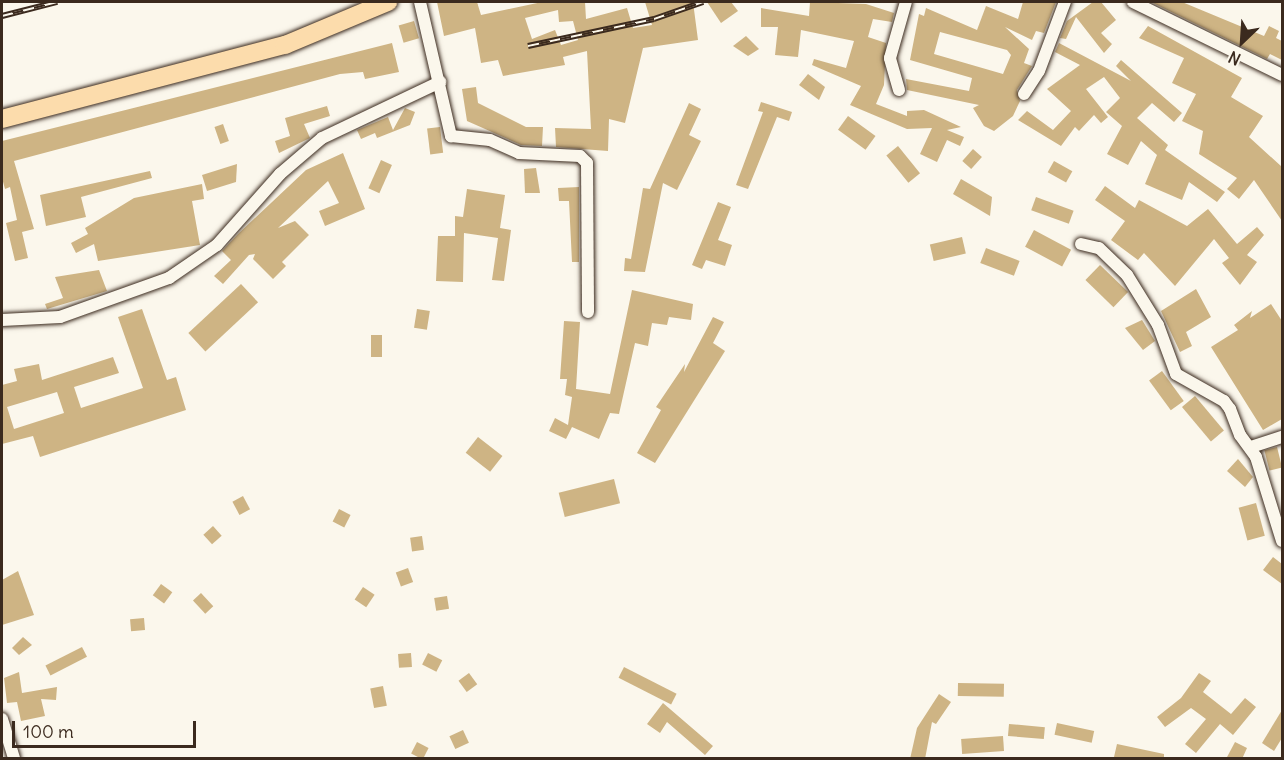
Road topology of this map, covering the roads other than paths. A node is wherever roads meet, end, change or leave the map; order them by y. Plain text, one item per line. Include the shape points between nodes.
1 (388, 2) edge
2 (420, 2) edge
3 (906, 2) edge
4 (1065, 2) edge
5 (1133, 2) edge
6 (1282, 75) edge
7 (440, 82) junction
8 (899, 90) dead end
9 (1024, 94) dead end
10 (2, 119) edge
11 (1081, 244) dead end
12 (588, 312) dead end
13 (2, 320) edge
14 (1282, 437) edge
15 (1251, 447) junction
16 (1282, 541) edge
17 (2, 718) edge
18 (14, 759) edge

1 - 10 main road via 285,45
2 - 7 street
3 - 8 street via 890,58
4 - 9 street via 1039,71
5 - 6 street
7 - 12 street via 452,136 458,140 490,140 519,153 580,156 587,163
7 - 13 street via 322,138 297,157 217,245 170,278 60,317
11 - 15 street via 1099,248 1127,275 1158,325 1170,365 1183,379 1224,401
14 - 15 street
15 - 16 street
17 - 18 street

